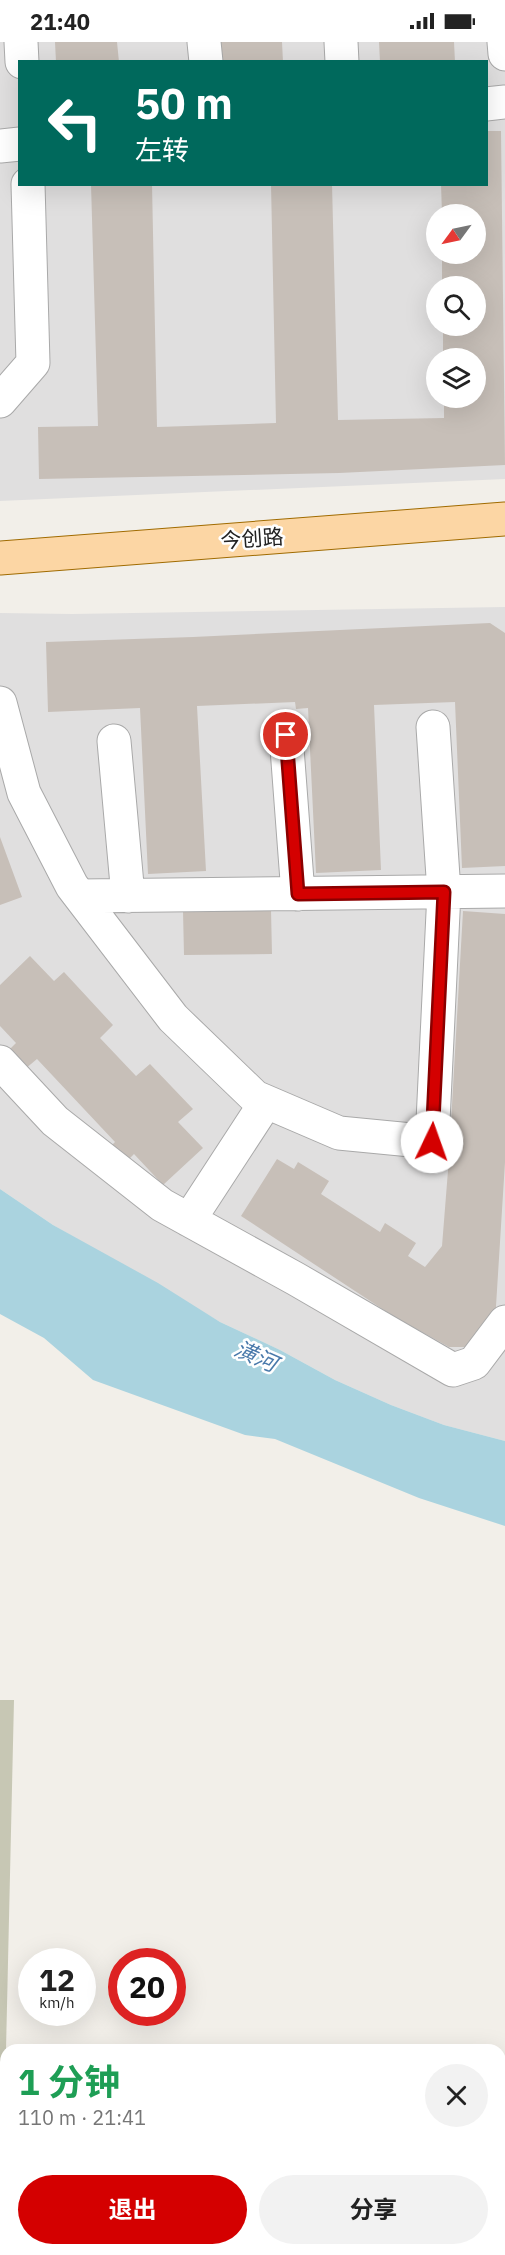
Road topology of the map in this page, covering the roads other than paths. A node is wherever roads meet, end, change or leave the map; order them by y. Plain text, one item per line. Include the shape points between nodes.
1 (21, 42) edge
2 (204, 42) edge
3 (340, 42) edge
4 (504, 42) edge
5 (505, 54) edge
6 (22, 60) edge
7 (206, 60) edge
8 (342, 60) edge
9 (505, 102) edge
10 (488, 104) edge
11 (18, 144) edge
12 (0, 146) edge
13 (28, 186) edge
14 (0, 401) edge
15 (505, 519) edge
16 (0, 558) edge
17 (0, 703) edge
18 (434, 728) dead end
19 (286, 735) dead end
20 (114, 741) dead end
21 (505, 891) edge
22 (444, 892) junction
23 (298, 894) junction
24 (128, 896) junction
25 (80, 897) junction
26 (0, 1062) edge
27 (266, 1102) junction
28 (189, 1220) junction
29 (505, 1322) edge

1 - 6 lane
2 - 7 lane
3 - 8 lane
4 - 5 lane
9 - 10 lane
11 - 12 lane
13 - 14 lane via 33,363
15 - 16 main road, 今创路
17 - 25 lane via 24,793
18 - 22 lane
19 - 23 lane
20 - 24 lane
21 - 22 lane
22 - 23 lane
22 - 27 lane via 432,1142 339,1133
23 - 24 lane
24 - 25 lane
25 - 27 lane via 173,1018 255,1097
26 - 28 lane via 55,1121 162,1205
27 - 28 lane
28 - 29 lane via 453,1370 474,1363

